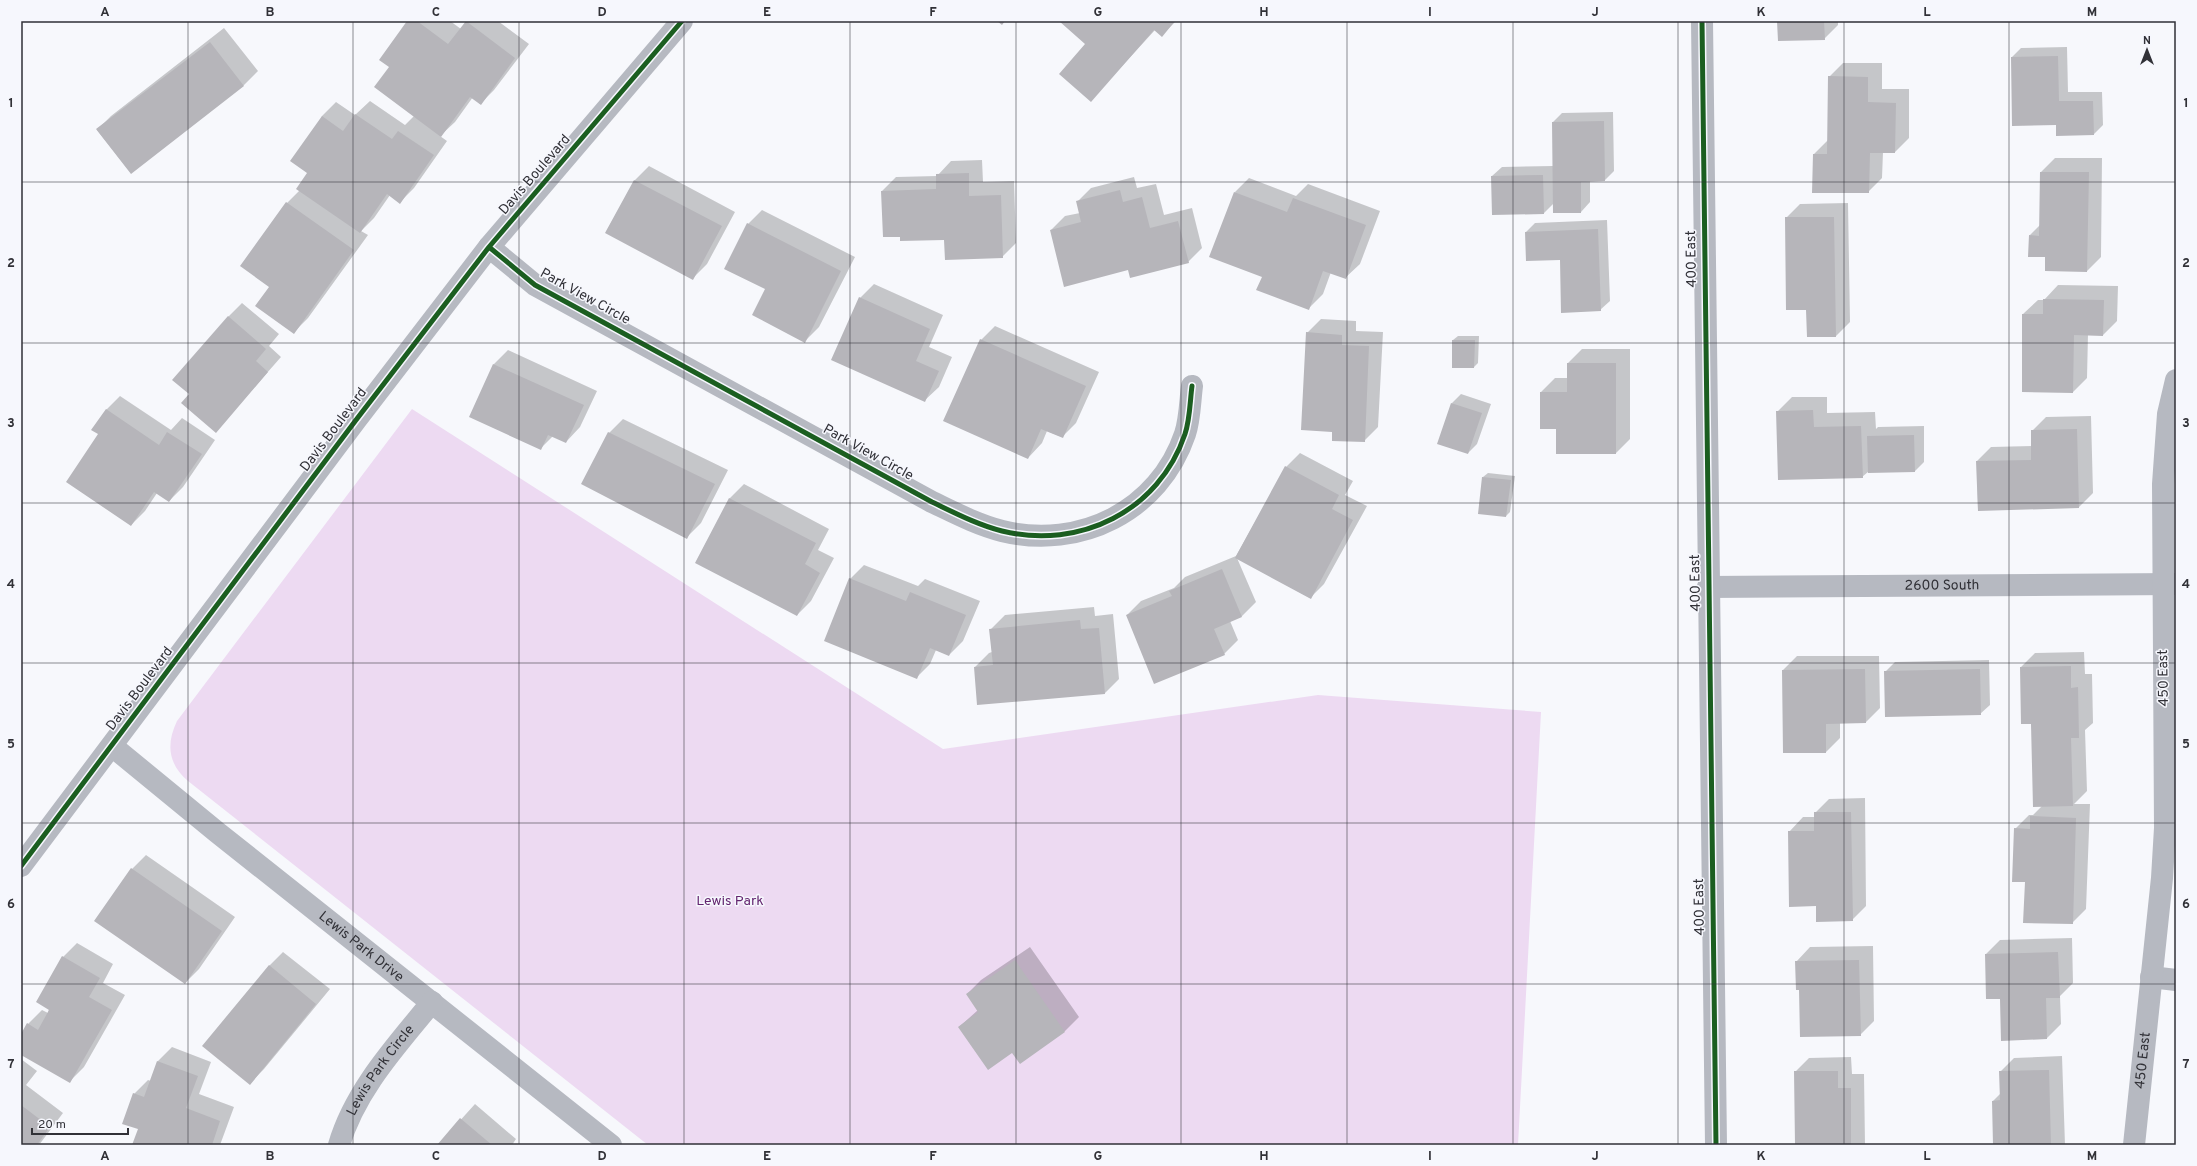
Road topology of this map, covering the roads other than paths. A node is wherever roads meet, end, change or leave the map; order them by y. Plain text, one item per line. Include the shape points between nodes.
1 (682, 21) edge
2 (1702, 21) edge
3 (489, 247) junction
4 (2176, 380) edge
5 (1192, 386) dead end
6 (2169, 584) edge
7 (1708, 587) junction
8 (112, 746) junction
9 (21, 866) edge
10 (2151, 977) junction
11 (2176, 980) edge
12 (432, 1002) junction
13 (339, 1145) edge
14 (611, 1145) edge
15 (1716, 1145) edge
16 (2134, 1145) edge

1 - 3 street, Davis Boulevard
2 - 7 street, 400 East
3 - 5 street, Park View Circle via 535,284 932,502 974,522 1003,531 1033,535 1064,534 1094,528 1121,515 1143,498 1176,457 1186,432
3 - 8 street, Davis Boulevard
4 - 6 street, 450 East via 2164,446
6 - 7 street, 2600 South
6 - 10 street, 450 East via 2165,828
7 - 15 street, 400 East
8 - 9 street, Davis Boulevard
8 - 12 street, Lewis Park Drive
10 - 11 street
10 - 16 street, 450 East
12 - 13 street, Lewis Park Circle via 363,1092 346,1122
12 - 14 street, Lewis Park Drive

